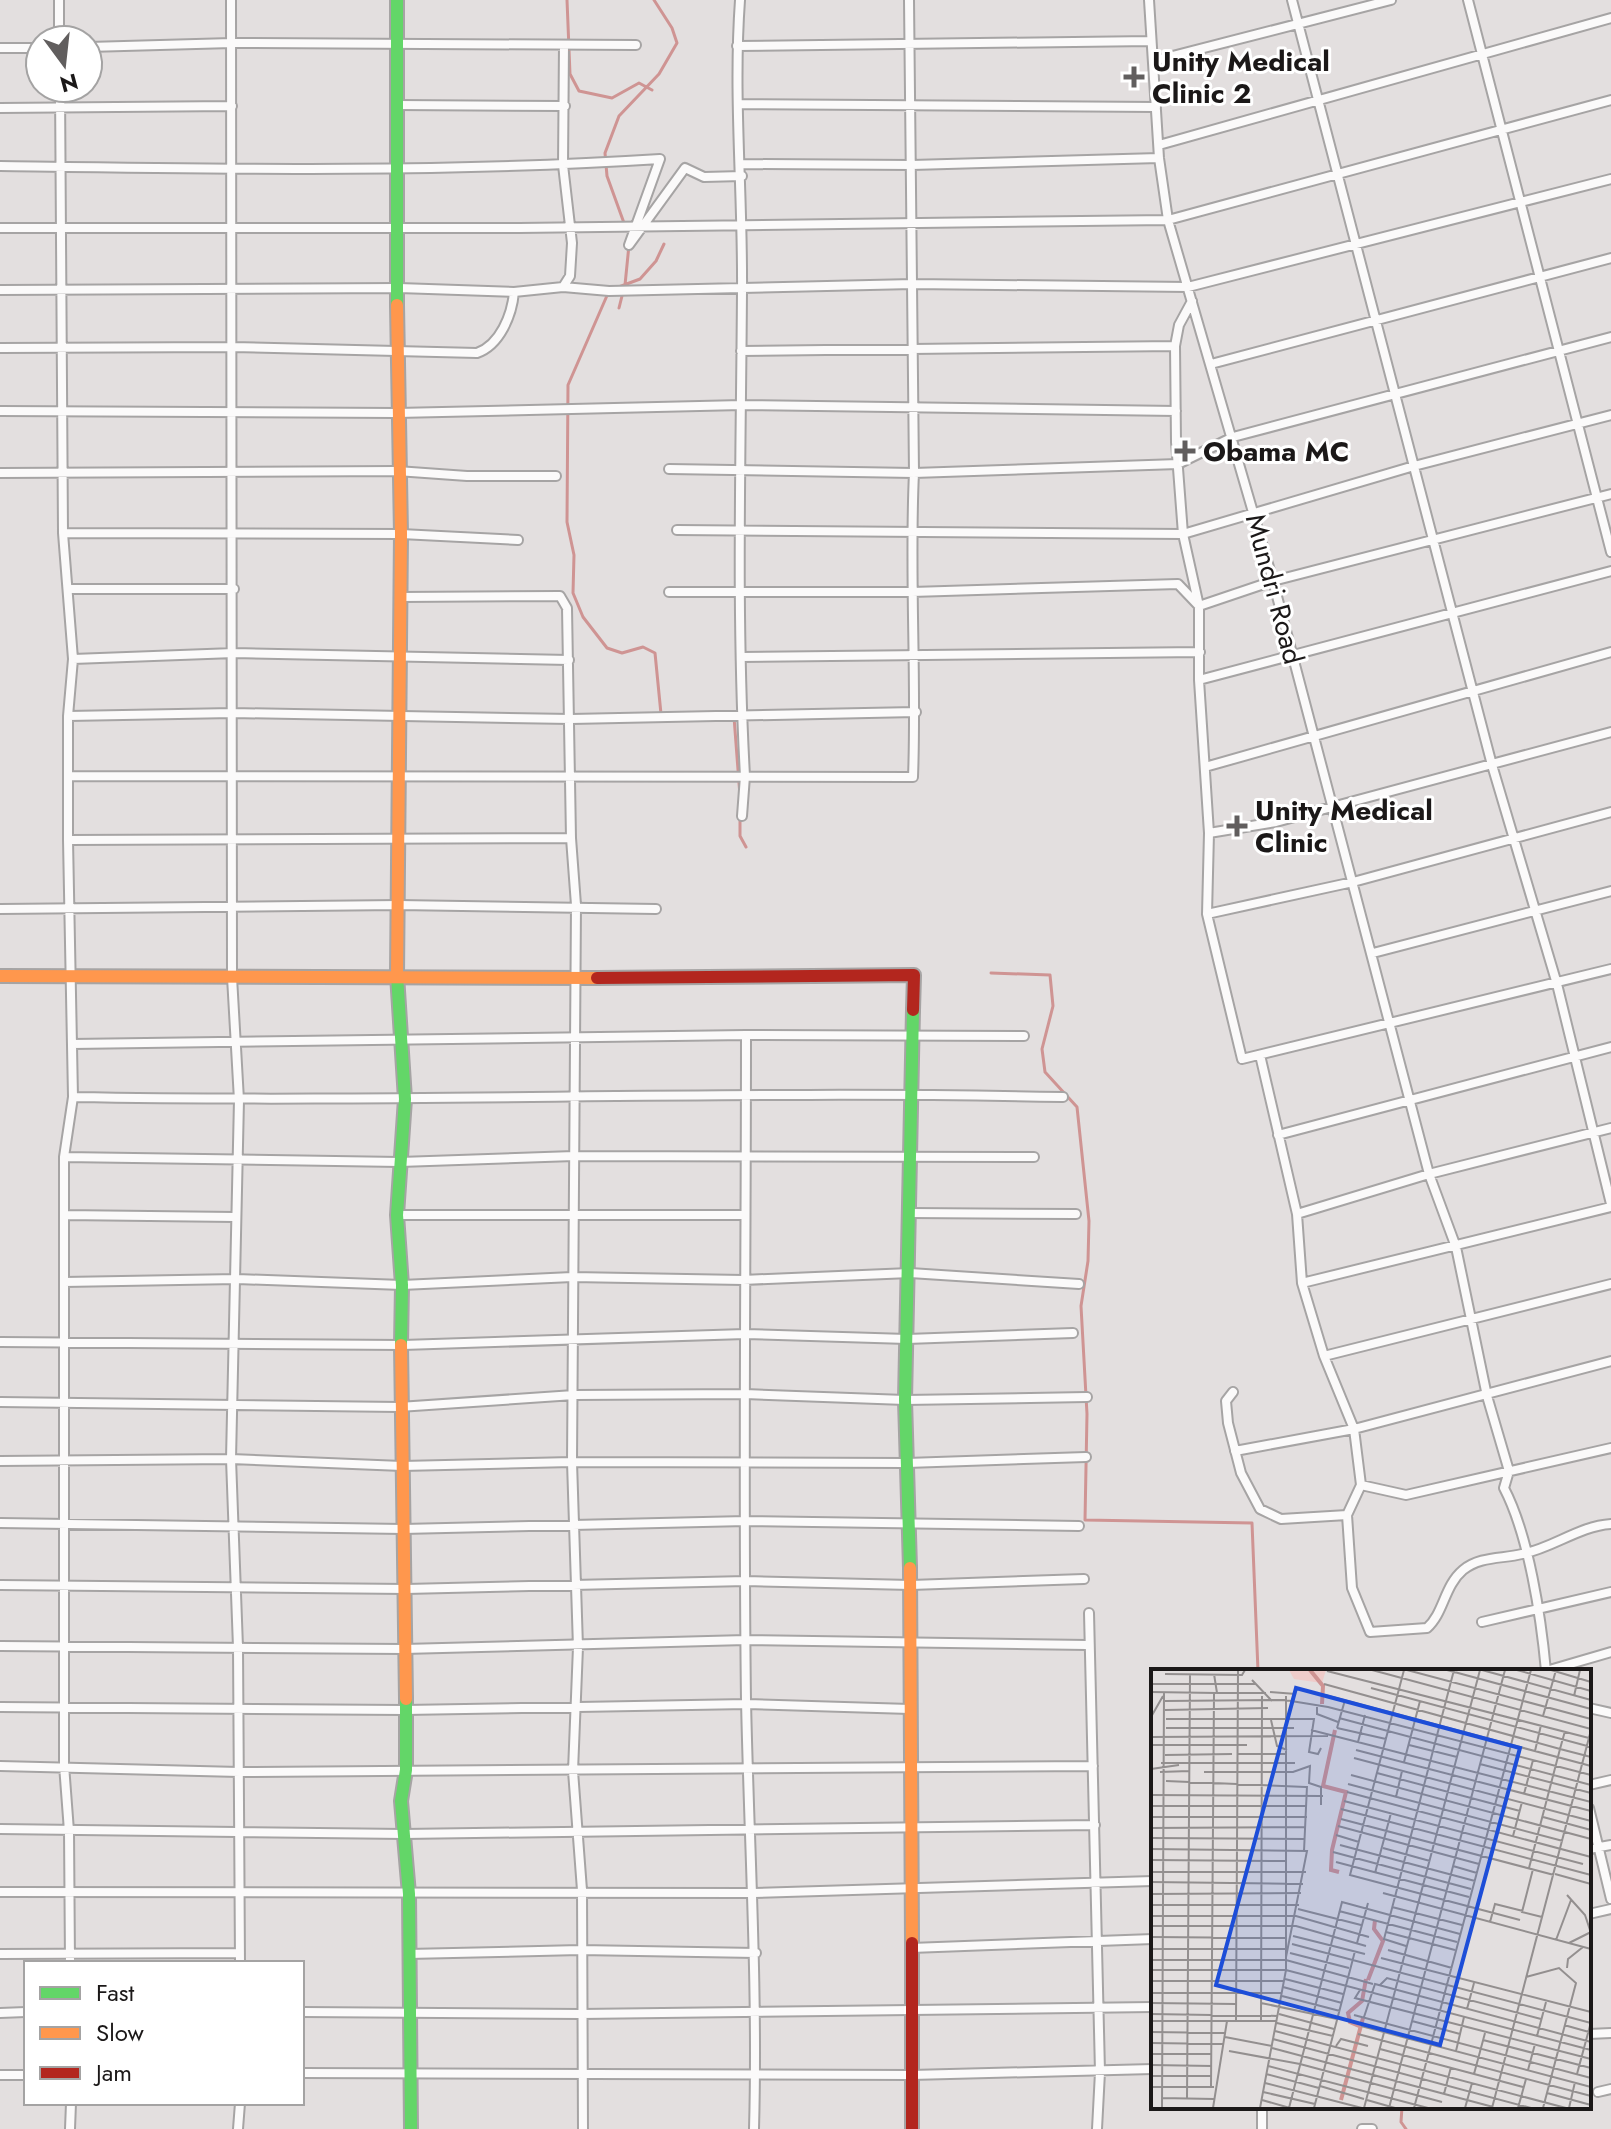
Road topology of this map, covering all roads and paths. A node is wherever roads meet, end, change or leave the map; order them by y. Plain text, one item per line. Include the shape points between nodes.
1 (59, 0) edge
2 (231, 0) edge
3 (397, 0) edge
4 (740, 0) edge
5 (909, 0) edge
6 (1149, 0) edge
7 (1292, 0) edge
8 (1391, 0) edge
9 (1468, 0) edge
10 (1611, 18) edge
11 (59, 24) edge
12 (1299, 24) junction
13 (1151, 41) junction
14 (910, 42) junction
15 (232, 43) junction
16 (564, 45) junction
17 (636, 45) dead end
18 (737, 46) junction
19 (104, 47) edge
20 (398, 47) junction
21 (0, 48) edge
22 (24, 48) edge
23 (1480, 55) junction
24 (1153, 61) junction
25 (1320, 100) junction
26 (1611, 100) edge
27 (61, 104) edge
28 (738, 104) junction
29 (909, 104) junction
30 (397, 105) junction
31 (232, 106) junction
32 (565, 106) junction
33 (1156, 107) junction
34 (0, 108) edge
35 (61, 108) junction
36 (1501, 129) junction
37 (1159, 145) junction
38 (1159, 158) junction
39 (742, 164) junction
40 (563, 165) junction
41 (912, 165) junction
42 (0, 166) edge
43 (232, 166) junction
44 (61, 167) junction
45 (397, 168) junction
46 (1338, 173) junction
47 (742, 176) junction
48 (1611, 179) edge
49 (1520, 203) junction
50 (1168, 220) junction
51 (742, 225) junction
52 (912, 226) junction
53 (396, 227) junction
54 (0, 228) edge
55 (58, 228) junction
56 (232, 228) junction
57 (572, 228) junction
58 (1356, 246) junction
59 (1611, 258) edge
60 (1539, 277) junction
61 (913, 284) junction
62 (563, 287) junction
63 (1188, 287) junction
64 (399, 288) junction
65 (229, 289) junction
66 (0, 290) edge
67 (60, 290) junction
68 (742, 291) junction
69 (514, 292) junction
70 (1192, 301) junction
71 (1375, 320) junction
72 (1611, 337) edge
73 (1175, 346) junction
74 (62, 347) junction
75 (232, 347) junction
76 (0, 348) edge
77 (399, 349) junction
78 (913, 349) junction
79 (741, 351) junction
80 (1559, 351) junction
81 (1211, 364) junction
82 (1395, 394) junction
83 (742, 405) junction
84 (914, 407) junction
85 (233, 410) junction
86 (0, 411) edge
87 (64, 411) junction
88 (1176, 411) junction
89 (397, 413) junction
90 (1611, 415) edge
91 (1579, 424) junction
92 (1233, 437) junction
93 (1178, 464) junction
94 (1414, 466) junction
95 (669, 469) dead end
96 (397, 471) junction
97 (739, 471) junction
98 (0, 473) edge
99 (63, 473) junction
100 (233, 473) junction
101 (914, 473) junction
102 (556, 476) dead end
103 (1611, 494) edge
104 (1597, 497) junction
105 (1255, 513) junction
106 (911, 529) junction
107 (677, 530) dead end
108 (742, 530) junction
109 (63, 533) junction
110 (401, 534) junction
111 (1183, 534) junction
112 (234, 535) junction
113 (1433, 538) junction
114 (518, 540) dead end
115 (1611, 552) edge
116 (1611, 571) edge
117 (1273, 581) junction
118 (69, 589) junction
119 (234, 589) junction
120 (669, 592) dead end
121 (742, 592) junction
122 (912, 592) junction
123 (401, 597) junction
124 (1199, 606) junction
125 (1451, 611) junction
126 (1200, 652) junction
127 (1611, 652) edge
128 (234, 653) junction
129 (916, 654) junction
130 (1294, 655) junction
131 (741, 657) junction
132 (401, 658) junction
133 (73, 659) junction
134 (569, 660) junction
135 (1199, 680) junction
136 (1475, 690) junction
137 (916, 712) junction
138 (233, 713) junction
139 (742, 714) junction
140 (68, 716) junction
141 (399, 718) junction
142 (571, 719) junction
143 (1611, 732) edge
144 (1315, 733) junction
145 (1492, 765) junction
146 (1205, 767) junction
147 (234, 774) junction
148 (69, 776) junction
149 (745, 776) junction
150 (571, 778) junction
151 (396, 779) junction
152 (1334, 805) junction
153 (1611, 812) edge
154 (742, 816) dead end
155 (1209, 833) junction
156 (1515, 837) junction
157 (571, 838) junction
158 (233, 839) junction
159 (397, 839) junction
160 (68, 840) junction
161 (1353, 882) junction
162 (1611, 891) edge
163 (399, 905) junction
164 (576, 905) junction
165 (235, 908) junction
166 (0, 909) edge
167 (69, 909) junction
168 (656, 909) dead end
169 (1536, 911) junction
170 (1207, 914) junction
171 (1373, 953) junction
172 (1611, 969) edge
173 (0, 976) edge
174 (232, 977) junction
175 (575, 978) junction
176 (70, 979) junction
177 (397, 980) junction
178 (1557, 984) junction
179 (1392, 1023) junction
180 (912, 1034) junction
181 (746, 1035) junction
182 (1024, 1036) dead end
183 (576, 1037) junction
184 (237, 1040) junction
185 (398, 1040) junction
186 (72, 1044) junction
187 (1611, 1047) edge
188 (1260, 1055) junction
189 (1575, 1058) junction
190 (913, 1094) junction
191 (73, 1097) junction
192 (746, 1097) junction
193 (1063, 1097) dead end
194 (577, 1098) junction
195 (405, 1099) junction
196 (239, 1100) junction
197 (1410, 1100) junction
198 (1611, 1128) edge
199 (1594, 1133) junction
200 (1278, 1135) junction
201 (745, 1155) junction
202 (574, 1156) junction
203 (64, 1157) junction
204 (235, 1157) junction
205 (1034, 1157) dead end
206 (910, 1158) junction
207 (400, 1162) junction
208 (1429, 1174) junction
209 (1611, 1205) edge
210 (910, 1213) junction
211 (1076, 1214) dead end
212 (1297, 1214) junction
213 (64, 1215) junction
214 (397, 1215) junction
215 (573, 1215) junction
216 (744, 1215) junction
217 (235, 1217) junction
218 (1456, 1247) junction
219 (910, 1273) junction
220 (572, 1277) junction
221 (237, 1279) junction
222 (743, 1280) junction
223 (64, 1282) junction
224 (1302, 1283) junction
225 (1079, 1284) dead end
226 (1611, 1284) edge
227 (402, 1285) junction
228 (1470, 1316) junction
229 (1073, 1333) dead end
230 (745, 1334) junction
231 (907, 1339) junction
232 (575, 1341) junction
233 (0, 1342) edge
234 (64, 1343) junction
235 (234, 1343) junction
236 (403, 1345) junction
237 (1324, 1356) junction
238 (1611, 1361) edge
239 (1233, 1392) dead end
240 (745, 1394) junction
241 (574, 1395) junction
242 (1487, 1396) junction
243 (1087, 1397) dead end
244 (905, 1400) junction
245 (0, 1402) edge
246 (63, 1402) junction
247 (233, 1403) junction
248 (399, 1407) junction
249 (1354, 1429) junction
250 (1611, 1448) edge
251 (1235, 1451) junction
252 (1086, 1457) dead end
253 (63, 1459) junction
254 (231, 1459) junction
255 (0, 1461) edge
256 (572, 1462) junction
257 (747, 1463) junction
258 (907, 1463) junction
259 (402, 1466) junction
260 (1509, 1471) junction
261 (1361, 1485) junction
262 (1347, 1515) junction
263 (746, 1521) junction
264 (63, 1522) junction
265 (907, 1522) junction
266 (0, 1523) edge
267 (1611, 1524) edge
268 (233, 1525) junction
269 (574, 1525) junction
270 (1079, 1526) dead end
271 (403, 1529) junction
272 (1525, 1554) junction
273 (1084, 1579) dead end
274 (746, 1581) junction
275 (0, 1585) edge
276 (911, 1585) junction
277 (67, 1586) junction
278 (233, 1586) junction
279 (575, 1587) junction
280 (406, 1589) junction
281 (1611, 1592) edge
282 (1538, 1608) junction
283 (1089, 1613) dead end
284 (1482, 1622) dead end
285 (746, 1640) junction
286 (911, 1644) junction
287 (1087, 1645) dead end
288 (0, 1646) edge
289 (64, 1646) junction
290 (238, 1647) junction
291 (578, 1647) junction
292 (404, 1649) junction
293 (1611, 1652) edge
294 (1546, 1669) edge
295 (1553, 1669) edge
296 (747, 1704) junction
297 (0, 1707) edge
298 (63, 1707) junction
299 (1591, 1708) edge
300 (238, 1709) junction
301 (577, 1709) junction
302 (910, 1709) junction
303 (405, 1710) junction
304 (1611, 1713) edge
305 (64, 1765) junction
306 (0, 1766) edge
307 (1093, 1766) junction
308 (750, 1768) junction
309 (912, 1768) junction
310 (406, 1770) junction
311 (573, 1771) junction
312 (239, 1772) junction
313 (1611, 1780) edge
314 (1591, 1785) edge
315 (1591, 1824) edge
316 (1095, 1825) junction
317 (911, 1827) junction
318 (0, 1829) edge
319 (751, 1829) junction
320 (239, 1830) junction
321 (69, 1831) junction
322 (575, 1831) junction
323 (404, 1834) junction
324 (1611, 1845) edge
325 (1594, 1848) edge
326 (1151, 1881) edge
327 (1096, 1882) junction
328 (910, 1888) junction
329 (582, 1890) junction
330 (70, 1891) junction
331 (238, 1891) junction
332 (0, 1892) edge
333 (754, 1893) junction
334 (409, 1894) junction
335 (1611, 1899) edge
336 (1611, 1909) edge
337 (1591, 1914) edge
338 (1151, 1939) edge
339 (1098, 1941) junction
340 (911, 1948) junction
341 (580, 1950) junction
342 (756, 1953) junction
343 (0, 1954) edge
344 (407, 1954) junction
345 (70, 1958) edge
346 (240, 1958) edge
347 (1151, 2007) edge
348 (912, 2008) junction
349 (1099, 2009) junction
350 (756, 2011) junction
351 (24, 2012) edge
352 (304, 2012) edge
353 (0, 2013) edge
354 (407, 2013) junction
355 (581, 2014) junction
356 (1611, 2033) edge
357 (1591, 2034) edge
358 (1151, 2069) edge
359 (409, 2071) junction
360 (1100, 2072) junction
361 (304, 2073) edge
362 (756, 2074) junction
363 (0, 2075) edge
364 (24, 2075) edge
365 (583, 2075) junction
366 (911, 2075) junction
367 (1611, 2089) edge
368 (1598, 2092) dead end
369 (71, 2105) edge
370 (240, 2105) edge
371 (70, 2129) edge
372 (238, 2129) edge
373 (411, 2129) edge
374 (583, 2129) edge
375 (754, 2129) edge
376 (912, 2129) edge
377 (1097, 2129) edge
378 (1362, 2129) edge
379 (1372, 2129) edge

1 - 11 street
2 - 15 street
3 - 20 street
4 - 18 street
5 - 14 street
6 - 13 street, Mundri Road
7 - 12 street
8 - 12 street
9 - 23 street
10 - 23 street
12 - 24 street
12 - 25 street
13 - 14 street
13 - 24 street, Mundri Road
14 - 18 street
14 - 29 street
15 - 19 street
15 - 20 street
15 - 31 street
16 - 17 street
16 - 20 street
16 - 32 street
18 - 28 street
20 - 30 street
21 - 22 street
23 - 25 street
23 - 36 street
24 - 33 street, Mundri Road
25 - 37 street
25 - 46 street
26 - 36 street
27 - 35 street
28 - 29 street
28 - 39 street
29 - 33 street
29 - 41 street
30 - 32 street
30 - 45 street
31 - 35 street
31 - 43 street
32 - 40 street
33 - 37 street, Mundri Road
34 - 35 street
35 - 44 street
36 - 46 street
36 - 49 street
37 - 38 street, Mundri Road
38 - 41 street
38 - 50 street, Mundri Road
39 - 41 street
39 - 47 street
40 - 45 street
40 - 47 street via 660,159 629,245 685,168 704,177
40 - 57 street
41 - 52 street
42 - 44 street
43 - 44 street
43 - 45 street
43 - 56 street
44 - 55 street
45 - 53 street
46 - 50 street
46 - 58 street
47 - 51 street
48 - 49 street
49 - 58 street
49 - 60 street
50 - 52 street
50 - 63 street, Mundri Road
51 - 52 street
51 - 57 street
51 - 68 street
52 - 61 street
53 - 56 street
53 - 57 street
53 - 64 street
54 - 55 street
55 - 56 street
55 - 67 street
56 - 65 street
57 - 62 street via 572,267
58 - 63 street
58 - 71 street
59 - 60 street
60 - 71 street
60 - 80 street
61 - 63 street
61 - 68 street
61 - 78 street
62 - 68 street
62 - 69 street
63 - 70 street, Mundri Road
64 - 65 street
64 - 69 street
64 - 77 street
65 - 67 street
65 - 75 street
66 - 67 street
67 - 74 street
68 - 79 street
69 - 77 street via 512,309 486,350
70 - 73 street
70 - 81 street, Mundri Road
71 - 81 street
71 - 82 street
72 - 80 street
73 - 78 street
73 - 88 street
74 - 75 street
74 - 76 street
74 - 87 street
75 - 77 street
75 - 85 street
77 - 89 street
78 - 79 street
78 - 84 street
79 - 83 street
80 - 82 street
80 - 91 street
81 - 92 street, Mundri Road
82 - 92 street
82 - 94 street
83 - 84 street
83 - 89 street
83 - 97 street
84 - 88 street
84 - 101 street
85 - 87 street
85 - 89 street
85 - 100 street
86 - 87 street
87 - 99 street
88 - 93 street
89 - 96 street
90 - 91 street
91 - 94 street
91 - 104 street
92 - 93 street
92 - 105 street, Mundri Road
93 - 101 street
93 - 111 street
94 - 105 street
94 - 113 street
95 - 97 street
96 - 100 street
96 - 102 street
96 - 110 street
97 - 101 street
97 - 108 street
98 - 99 street
99 - 100 street
99 - 109 street
100 - 112 street
101 - 106 street
103 - 104 street
104 - 113 street
104 - 115 street
105 - 111 street
105 - 117 street, Mundri Road
106 - 108 street
106 - 111 street
106 - 122 street
107 - 108 street
108 - 121 street
109 - 112 street
109 - 118 street
110 - 112 street
110 - 114 street
110 - 123 street
111 - 124 street
112 - 119 street
113 - 117 street
113 - 125 street
116 - 125 street
117 - 124 street
117 - 130 street, Mundri Road
118 - 119 street
118 - 133 street
119 - 128 street
120 - 121 street
121 - 122 street
121 - 131 street
122 - 124 street via 1178,584
122 - 129 street
123 - 132 street
123 - 134 street via 560,596 567,608
124 - 126 street
125 - 130 street
125 - 136 street
126 - 129 street
126 - 135 street
127 - 136 street
128 - 132 street
128 - 133 street
128 - 138 street
129 - 131 street
129 - 137 street
130 - 135 street
130 - 144 street, Mundri Road
131 - 139 street
132 - 134 street
132 - 141 street
133 - 140 street
134 - 142 street
135 - 146 street
136 - 144 street
136 - 145 street
137 - 139 street
137 - 149 street via 913,777
138 - 140 street
138 - 141 street
138 - 147 street
139 - 142 street
139 - 149 street
140 - 148 street
141 - 142 street
141 - 151 street
142 - 150 street
143 - 145 street
144 - 146 street
144 - 152 street, Mundri Road
145 - 152 street
145 - 156 street
146 - 155 street
147 - 148 street
147 - 151 street
147 - 158 street
148 - 160 street
149 - 150 street
149 - 154 street
150 - 151 street
150 - 157 street
151 - 159 street
152 - 155 street
152 - 161 street, Mundri Road
153 - 156 street
155 - 170 street
156 - 161 street
156 - 169 street
157 - 159 street
157 - 164 street
158 - 159 street
158 - 160 street
158 - 165 street
159 - 163 street
160 - 167 street
161 - 170 street
161 - 171 street, Mundri Road
162 - 169 street
163 - 164 street
163 - 165 street
163 - 177 street
164 - 168 street
164 - 175 street
165 - 167 street
165 - 174 street
166 - 167 street
167 - 176 street
169 - 171 street
169 - 178 street
170 - 188 street via 1242,1059
171 - 179 street, Mundri Road
172 - 178 street
173 - 176 street
174 - 176 street
174 - 177 street
174 - 184 street
175 - 177 street
175 - 180 street via 914,975
175 - 183 street
176 - 186 street
177 - 185 street
178 - 179 street
178 - 189 street
179 - 188 street
179 - 197 street, Mundri Road
180 - 181 street
180 - 182 street
180 - 190 street
181 - 183 street
181 - 192 street
183 - 185 street
183 - 194 street
184 - 185 street
184 - 186 street
184 - 196 street
185 - 195 street
186 - 191 street
187 - 189 street
188 - 200 street
189 - 197 street
189 - 199 street
190 - 192 street
190 - 193 street
190 - 206 street
191 - 196 street
191 - 203 street
192 - 194 street
192 - 201 street
194 - 195 street
194 - 202 street
195 - 196 street
195 - 207 street
196 - 204 street
197 - 200 street
197 - 208 street, Mundri Road
198 - 199 street
199 - 208 street
199 - 209 street
200 - 212 street
201 - 202 street
201 - 206 street
201 - 216 street
202 - 207 street
202 - 215 street
203 - 204 street
203 - 213 street
204 - 207 street
204 - 217 street
205 - 206 street
206 - 210 street
207 - 214 street
208 - 212 street
208 - 218 street, Mundri Road
209 - 218 street
210 - 211 street
210 - 219 street
212 - 224 street
213 - 217 street
213 - 223 street
214 - 215 street
214 - 227 street
215 - 216 street
215 - 220 street
216 - 222 street
217 - 221 street
218 - 224 street
218 - 228 street, Mundri Road
219 - 222 street
219 - 225 street
219 - 231 street
220 - 222 street
220 - 227 street
220 - 232 street
221 - 223 street
221 - 227 street
221 - 235 street
222 - 230 street
223 - 234 street
224 - 237 street
226 - 228 street
227 - 236 street
228 - 237 street
228 - 242 street, Mundri Road
229 - 231 street
230 - 231 street
230 - 232 street
230 - 240 street
231 - 244 street
232 - 236 street
232 - 241 street
233 - 234 street
234 - 235 street
234 - 246 street
235 - 236 street
235 - 247 street
236 - 248 street
237 - 249 street
238 - 242 street
239 - 251 street via 1226,1401
240 - 241 street
240 - 244 street
240 - 257 street
241 - 248 street
241 - 256 street
242 - 249 street
242 - 260 street, Mundri Road
243 - 244 street
244 - 258 street
245 - 246 street
246 - 247 street
246 - 253 street
247 - 248 street
247 - 254 street
248 - 259 street
249 - 251 street
249 - 261 street
250 - 260 street
251 - 262 street via 1260,1509 1281,1519
252 - 258 street
253 - 254 street
253 - 255 street
253 - 264 street
254 - 259 street
254 - 268 street
256 - 257 street
256 - 259 street
256 - 269 street
257 - 258 street
257 - 263 street
258 - 265 street
259 - 271 street
260 - 261 street via 1406,1495
260 - 272 street, Mundri Road via 1504,1488 1514,1506
261 - 262 street
262 - 272 street via 1352,1588 1370,1632 1427,1628 1461,1571 1477,1561
263 - 265 street
263 - 269 street
263 - 274 street
264 - 266 street
264 - 268 street
264 - 277 street
265 - 270 street
265 - 276 street
267 - 272 street
268 - 271 street
268 - 278 street
269 - 271 street
269 - 279 street
271 - 280 street
272 - 282 street, Mundri Road
273 - 276 street
274 - 276 street
274 - 279 street
274 - 285 street
275 - 277 street
276 - 286 street
277 - 278 street
277 - 289 street
278 - 280 street
278 - 290 street
279 - 280 street
279 - 291 street
280 - 292 street
281 - 282 street
282 - 284 street
282 - 294 street, Mundri Road
283 - 307 street
285 - 286 street
285 - 291 street
285 - 296 street
286 - 287 street
286 - 302 street
288 - 289 street
289 - 290 street
289 - 298 street
290 - 292 street
290 - 300 street
291 - 292 street
291 - 301 street
292 - 303 street
293 - 295 street, Mundri Road
296 - 301 street
296 - 302 street
296 - 308 street
297 - 298 street
298 - 300 street
298 - 305 street
299 - 304 street
300 - 303 street
300 - 312 street
301 - 303 street
301 - 311 street
302 - 309 street
303 - 310 street
305 - 306 street
305 - 312 street
305 - 321 street
307 - 309 street
307 - 316 street
308 - 309 street
308 - 311 street
308 - 319 street
309 - 317 street
310 - 311 street
310 - 312 street
310 - 323 street via 401,1794
311 - 322 street
312 - 320 street
313 - 314 street
315 - 325 street
316 - 317 street
316 - 327 street
317 - 319 street
317 - 328 street
318 - 321 street
319 - 322 street
319 - 333 street
320 - 321 street
320 - 323 street
320 - 331 street
321 - 330 street
322 - 323 street
322 - 329 street
323 - 334 street
324 - 325 street
325 - 335 street
326 - 327 street
327 - 328 street
327 - 339 street
328 - 333 street
328 - 340 street
329 - 333 street
329 - 334 street
329 - 341 street
330 - 331 street
330 - 332 street
330 - 345 street
331 - 334 street
331 - 346 street
333 - 342 street
334 - 344 street
336 - 337 street
338 - 339 street
339 - 340 street
339 - 349 street
340 - 348 street
341 - 342 street
341 - 344 street
341 - 355 street
342 - 350 street
343 - 345 street
344 - 354 street
345 - 346 street
347 - 349 street
348 - 349 street
348 - 350 street
348 - 366 street
349 - 360 street
350 - 355 street
350 - 362 street
351 - 353 street
352 - 354 street
354 - 355 street
354 - 359 street
355 - 365 street
356 - 357 street
358 - 360 street
359 - 361 street
359 - 365 street
359 - 373 street
360 - 366 street
360 - 377 street
362 - 365 street
362 - 366 street
362 - 375 street
363 - 364 street
365 - 374 street
366 - 376 street
367 - 368 street
369 - 371 street
370 - 372 street
378 - 379 street

